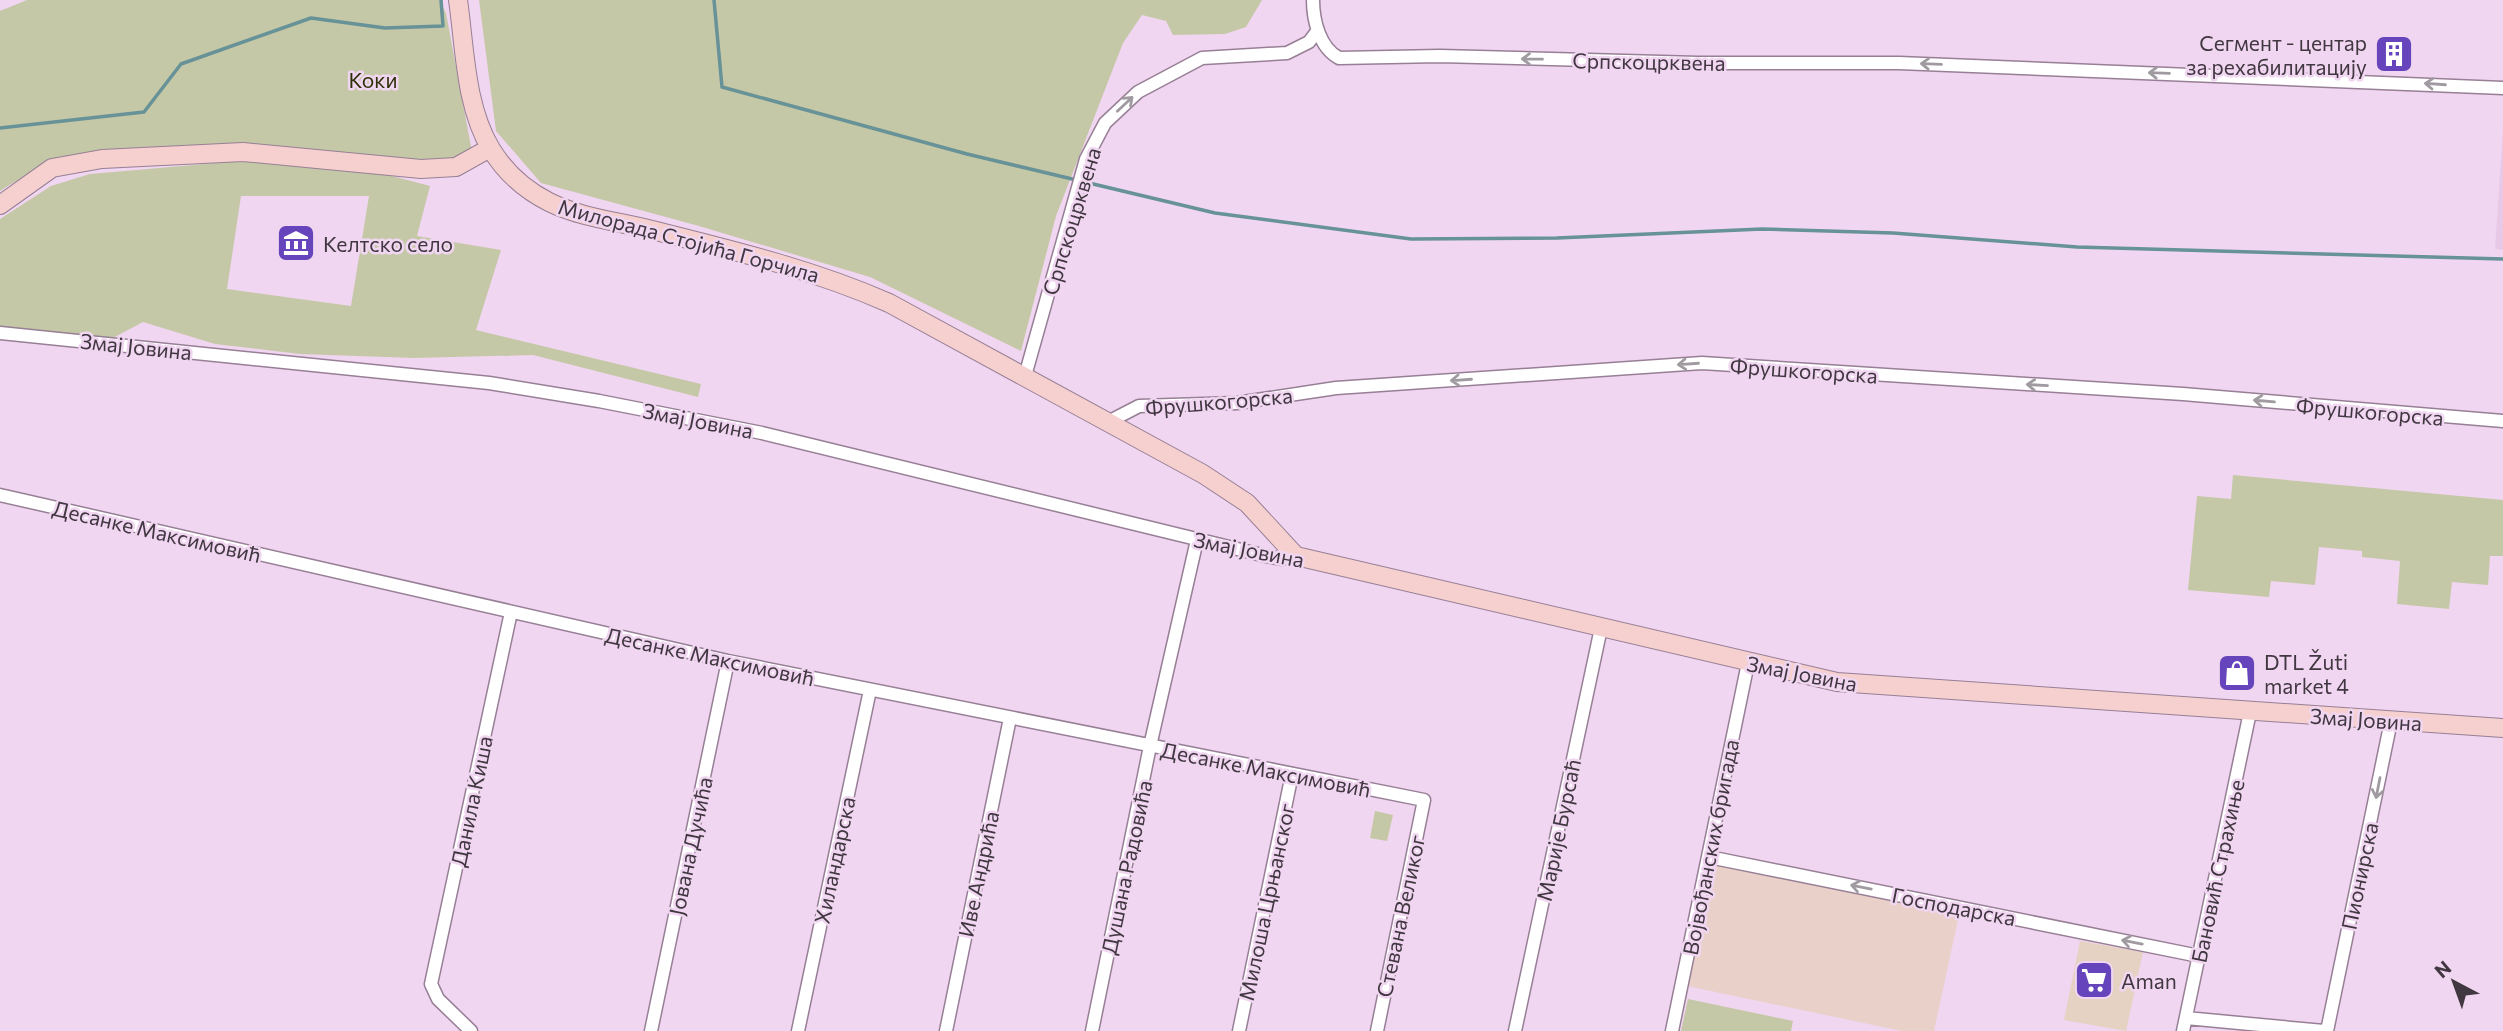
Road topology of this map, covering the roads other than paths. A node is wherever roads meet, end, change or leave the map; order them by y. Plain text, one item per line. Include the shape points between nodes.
1 (1313, 0) edge
2 (459, 6) edge
3 (1318, 30) junction
4 (2503, 88) edge
5 (490, 148) junction
6 (0, 205) edge
7 (0, 333) edge
8 (1025, 376) junction
9 (1110, 421) junction
10 (2503, 421) edge
11 (0, 495) edge
12 (1197, 540) junction
13 (1296, 556) junction
14 (511, 612) junction
15 (1601, 628) junction
16 (729, 661) junction
17 (1748, 663) junction
18 (870, 690) junction
19 (2250, 712) junction
20 (1010, 718) junction
21 (2391, 721) junction
22 (2503, 728) edge
23 (1150, 746) junction
24 (1292, 774) junction
25 (1424, 800) joint
26 (1709, 857) junction
27 (2199, 956) junction
28 (2185, 1024) edge
29 (471, 1031) edge
30 (651, 1031) edge
31 (798, 1031) edge
32 (946, 1031) edge
33 (1092, 1031) edge
34 (1239, 1031) edge
35 (1377, 1031) edge
36 (1515, 1031) edge
37 (1672, 1031) edge
38 (2326, 1031) edge

1 - 3 street
2 - 5 street, Милорада Стојића Горчила via 473,104
4 -> 3 street, Српскоцрквена via 1899,63 1339,58 1331,54
8 -> 3 street, Српскоцрквена via 1086,159 1105,123 1138,92 1202,58 1297,51
5 - 6 street via 456,167 421,169 243,152 102,159 52,168
5 - 8 street, Милорада Стојића Горчила via 516,180 552,204 847,284
7 - 12 street, Змај Јовина via 489,383 599,401 762,433
8 - 9 street, Милорада Стојића Горчила
10 -> 9 street, Фрушкогорска via 2183,394 1702,363 1336,388 1237,403 1139,406
9 - 13 street, Милорада Стојића Горчила via 1240,498
11 - 14 street, Десанке Максимовић
12 - 13 street, Змај Јовина via 1274,557
12 - 23 street, Душана Радовића
13 - 15 street, Змај Јовина
14 - 16 street, Десанке Максимовић
14 - 29 street, Данила Киша via 432,977 432,989
15 - 17 street, Змај Јовина
15 - 36 street, Марије Бурсаћ
16 - 18 street, Десанке Максимовић
16 - 30 street, Јована Дучића
17 - 19 street, Змај Јовина via 1862,684
17 - 26 street, Војвођанских бригада
18 - 20 street, Десанке Максимовић
18 - 31 street, Хиландарска
19 - 21 street, Змај Јовина
19 - 27 street, Бановић Страхиње
20 - 23 street, Десанке Максимовић
20 - 32 street, Иве Андрића
21 - 22 street, Змај Јовина
21 -> 38 street, Пионирска
23 - 24 street, Десанке Максимовић
23 - 33 street, Душана Радовића
24 - 25 street, Десанке Максимовић
24 - 34 street, Милоша Црњанског
25 - 35 street, Стевана Великог
27 -> 26 street, Господарска
26 - 37 street, Војвођанских бригада
27 - 28 street, Бановић Страхиње
28 - 38 street

